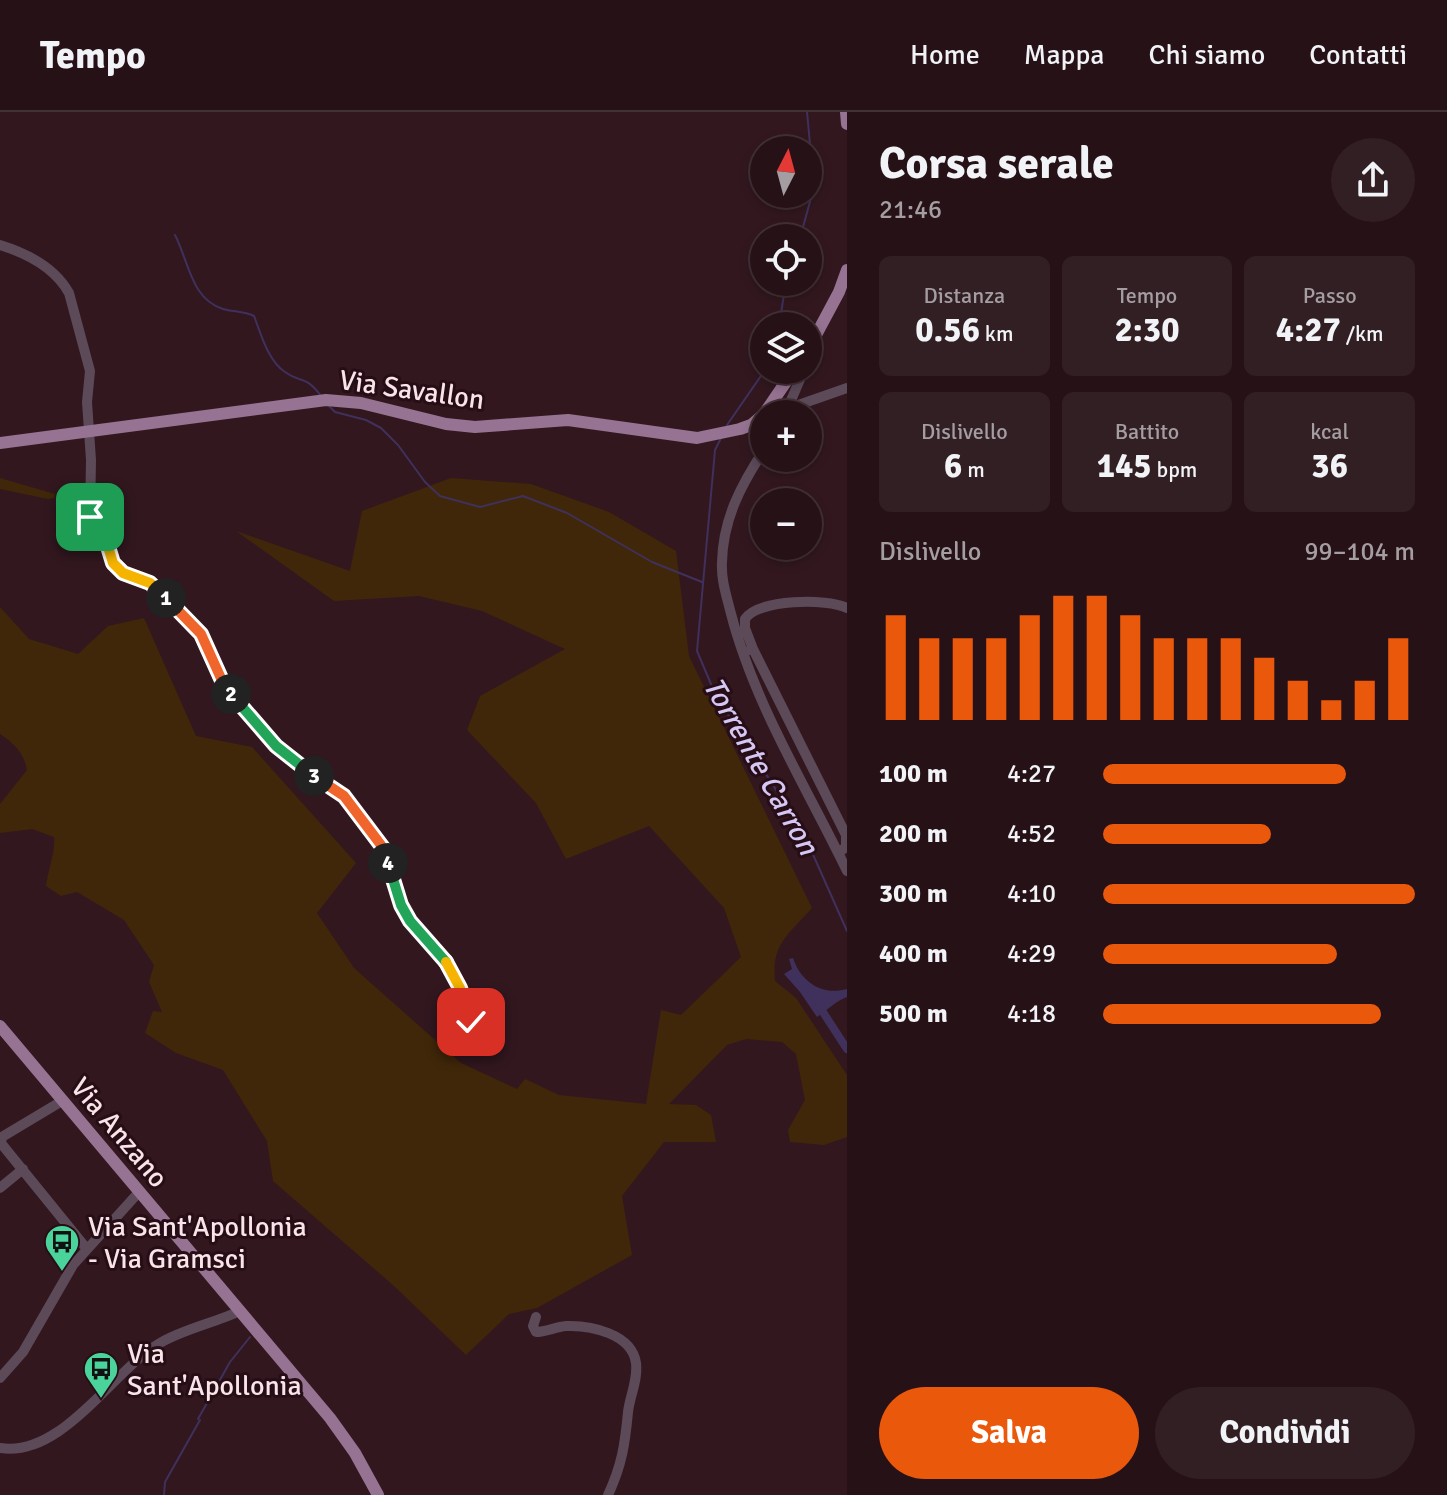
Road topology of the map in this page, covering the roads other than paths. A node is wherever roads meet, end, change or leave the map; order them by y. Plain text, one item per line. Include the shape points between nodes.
1 (846, 112) edge
2 (847, 124) edge
3 (0, 245) edge
4 (847, 274) edge
5 (822, 323) edge
6 (847, 388) edge
7 (816, 400) edge
8 (750, 425) edge
9 (88, 431) junction
10 (0, 443) edge
11 (751, 472) edge
12 (847, 608) edge
13 (748, 651) junction
14 (838, 853) junction
15 (847, 871) edge
16 (471, 1022) dead end
17 (0, 1026) edge
18 (62, 1101) junction
19 (1, 1142) edge
20 (23, 1169) junction
21 (0, 1188) edge
22 (139, 1192) junction
23 (86, 1248) junction
24 (240, 1311) junction
25 (536, 1317) dead end
26 (0, 1378) edge
27 (0, 1448) edge
28 (378, 1495) edge
29 (608, 1495) edge

1 - 2 main road
3 - 9 street via 42,264 69,293 90,371
4 - 5 main road
6 - 7 street
8 - 9 main road, Via Savallon via 706,438 568,420 475,427 322,400
9 - 10 main road, Via Savallon
9 - 16 street via 90,517 106,540 113,563 123,573 150,583 187,618 201,634 224,685 276,746 344,796 384,849 401,905 443,957
11 - 13 street via 733,504 724,536 722,581
12 - 13 street via 811,601 755,610 745,619
13 - 14 street via 764,704
13 - 14 street via 846,835 846,847
14 - 15 street
17 - 18 main road, Via Anzano
18 - 19 street
18 - 22 main road, Via Anzano
19 - 20 street
20 - 21 street
20 - 23 street
22 - 23 street
22 - 24 main road, Via Anzano
23 - 26 street via 23,1352
24 - 27 street via 160,1343 52,1436 25,1447
24 - 28 main road, Via Anzano via 339,1429
25 - 29 street via 536,1332 586,1328 620,1338 630,1347 635,1388 622,1462

